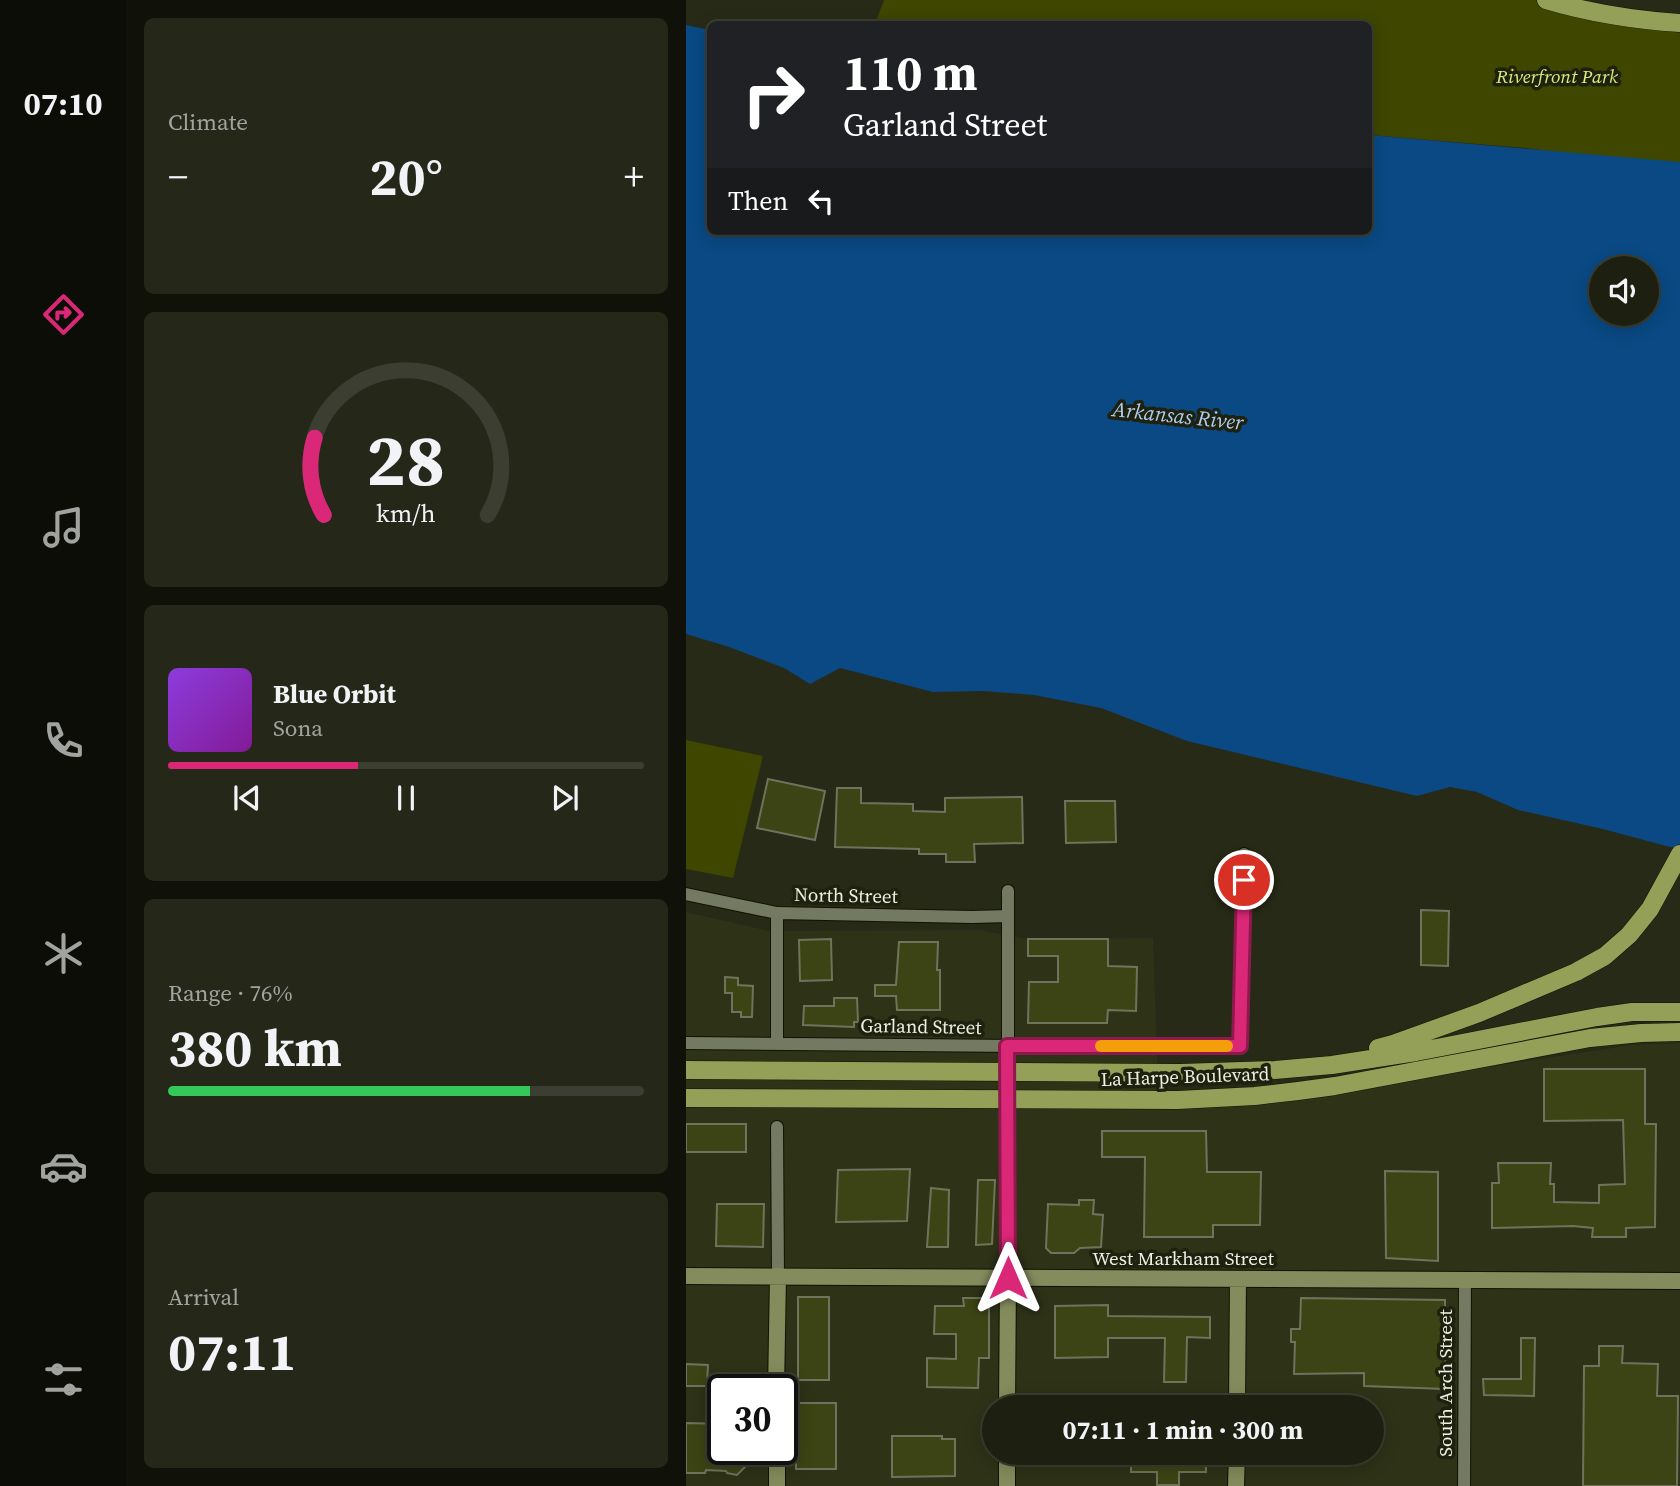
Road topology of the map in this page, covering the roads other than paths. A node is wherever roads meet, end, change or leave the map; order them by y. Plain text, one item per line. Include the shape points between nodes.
1 (1546, 0) edge
2 (1680, 23) edge
3 (1680, 853) edge
4 (1244, 854) dead end
5 (1008, 891) dead end
6 (686, 894) edge
7 (777, 913) junction
8 (1007, 916) junction
9 (1680, 1012) edge
10 (1680, 1032) edge
11 (686, 1043) edge
12 (777, 1044) junction
13 (1007, 1046) junction
14 (686, 1070) edge
15 (1007, 1073) junction
16 (1180, 1073) junction
17 (686, 1098) edge
18 (1008, 1099) junction
19 (777, 1127) dead end
20 (686, 1276) edge
21 (778, 1276) junction
22 (1008, 1278) junction
23 (1238, 1279) junction
24 (1465, 1280) junction
25 (1680, 1281) edge
26 (776, 1374) edge
27 (1007, 1395) edge
28 (1237, 1395) edge
29 (776, 1465) edge
30 (1007, 1465) edge
31 (1237, 1465) edge
32 (777, 1486) edge
33 (1007, 1486) edge
34 (1236, 1486) edge
35 (1464, 1486) edge

1 - 2 main road
3 - 16 main road via 1650,909 1629,935 1576,972 1393,1044
4 - 13 street, Garland Street via 1240,1046
5 - 8 street
6 - 7 street, North Street
7 - 8 street, North Street
7 - 12 street
8 - 13 street
9 - 16 main road, La Harpe Boulevard via 1597,1017 1332,1065
10 - 18 main road, La Harpe Boulevard via 1565,1042 1266,1095 1178,1100
11 - 12 street, Garland Street
12 - 13 street, Garland Street
13 - 15 street
14 - 15 main road, La Harpe Boulevard
15 - 16 main road, La Harpe Boulevard
15 - 18 street
17 - 18 main road, La Harpe Boulevard
18 - 22 street
19 - 21 street
20 - 21 street, West Markham Street
21 - 22 street, West Markham Street
21 - 26 street
22 - 23 street, West Markham Street
22 - 27 street
23 - 24 street, West Markham Street
23 - 28 street
24 - 25 street, West Markham Street
24 - 35 street, South Arch Street
29 - 32 street
30 - 33 street
31 - 34 street

